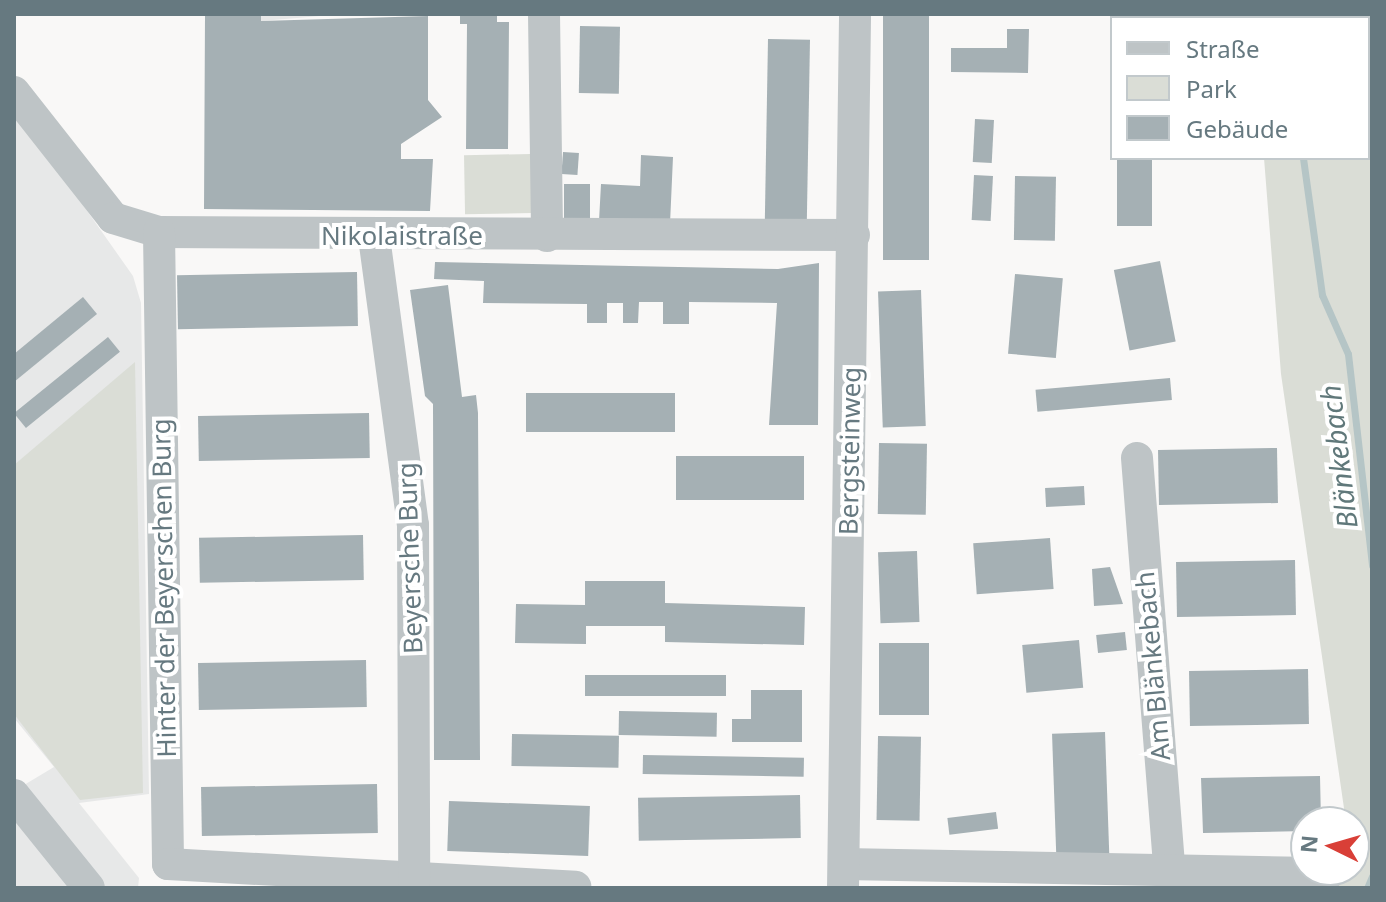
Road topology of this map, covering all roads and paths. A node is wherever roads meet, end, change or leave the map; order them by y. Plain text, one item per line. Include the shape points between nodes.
1 (544, 14) edge
2 (855, 14) edge
3 (14, 92) edge
4 (159, 232) junction
5 (854, 235) junction
6 (547, 236) junction
7 (374, 237) junction
8 (1137, 458) dead end
9 (14, 795) edge
10 (24, 828) edge
11 (1290, 873) edge
12 (1170, 875) junction
13 (844, 876) edge
14 (414, 881) junction
15 (575, 887) edge
16 (89, 888) edge

1 - 6 street
2 - 5 street, Bergsteinweg
3 - 4 street, Nikolaistraße via 113,218
4 - 7 street, Nikolaistraße
4 - 14 street, Hinter der Beyerschen Burg via 168,864 248,874
5 - 6 street, Nikolaistraße
5 - 13 street, Bergsteinweg
6 - 7 street, Nikolaistraße
7 - 14 street, Beyersche Burg via 413,525
8 - 12 street, Am Blänkebach
9 - 10 street
10 - 16 street
11 - 12 street
12 - 13 street
14 - 15 street

